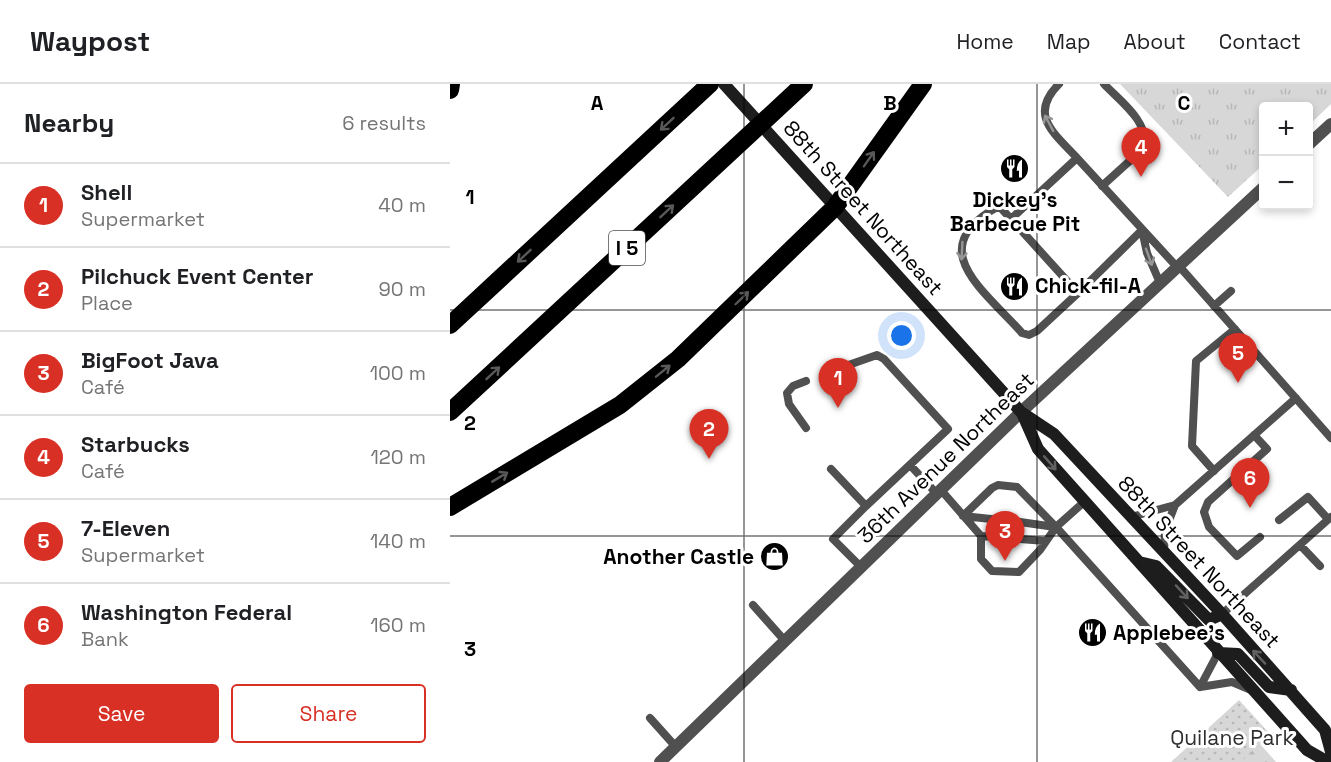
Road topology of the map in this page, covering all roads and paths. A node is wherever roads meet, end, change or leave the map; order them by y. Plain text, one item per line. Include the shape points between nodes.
1 (451, 84) edge
2 (710, 84) edge
3 (724, 84) edge
4 (804, 84) edge
5 (923, 84) edge
6 (1059, 84) edge
7 (1104, 84) edge
8 (450, 90) edge
9 (1331, 124) edge
10 (1313, 140) edge
11 (1077, 158) junction
12 (1102, 186) junction
13 (1259, 191) edge
14 (835, 207) junction
15 (1011, 219) junction
16 (1142, 230) junction
17 (1178, 267) junction
18 (1160, 284) junction
19 (1231, 291) dead end
20 (1078, 293) junction
21 (1214, 306) junction
22 (450, 325) edge
23 (1235, 329) junction
24 (837, 369) dead end
25 (806, 381) dead end
26 (1296, 398) junction
27 (450, 412) edge
28 (1021, 412) junction
29 (806, 428) dead end
30 (1254, 435) junction
31 (1331, 437) edge
32 (910, 465) junction
33 (831, 469) dead end
34 (1214, 471) junction
35 (939, 492) junction
36 (982, 498) junction
37 (992, 499) dead end
38 (1021, 502) dead end
39 (1084, 502) junction
40 (1033, 504) junction
41 (1175, 505) junction
42 (866, 506) junction
43 (450, 507) edge
44 (963, 516) junction
45 (1131, 517) junction
46 (1330, 518) edge
47 (991, 519) dead end
48 (1279, 520) dead end
49 (1020, 522) dead end
50 (1056, 527) junction
51 (981, 536) junction
52 (1260, 537) dead end
53 (1046, 541) junction
54 (1300, 545) junction
55 (1164, 551) junction
56 (1139, 562) junction
57 (1320, 566) dead end
58 (861, 567) junction
59 (753, 605) dead end
60 (1222, 614) junction
61 (785, 641) junction
62 (1218, 653) junction
63 (1200, 687) junction
64 (1290, 690) junction
65 (1254, 691) junction
66 (650, 718) dead end
67 (676, 747) junction
68 (1331, 752) edge
69 (660, 762) edge
70 (1328, 762) edge

1 - 8 highway
2 -> 22 highway
3 - 14 main road, 88th Street Northeast
27 -> 4 highway, I 5
14 -> 5 highway
11 -> 6 lane via 1051,129 1043,110 1044,102
7 - 12 lane via 1144,129 1146,142
9 - 10 street
11 - 12 lane
11 - 15 lane
12 - 16 lane
13 - 17 street, 36th Avenue Northeast
14 - 28 main road, 88th Street Northeast
43 -> 14 highway via 593,422 651,381
15 - 20 lane
15 -> 20 lane via 999,206 969,230 960,251 961,261 972,278 1022,333 1029,335
16 - 17 lane
16 -> 18 lane
16 - 20 lane
17 - 18 street, 36th Avenue Northeast
17 - 21 lane
18 - 28 street, 36th Avenue Northeast
19 - 21 lane
21 - 23 lane
23 - 26 lane
23 - 34 lane via 1196,362 1192,446
24 - 32 lane via 877,355 884,358 948,429
25 - 29 lane via 787,393 789,404
26 - 30 lane
26 - 31 lane
28 - 35 street, 36th Avenue Northeast
28 -> 39 main road, 88th Street Northeast via 1038,449
28 - 45 main road, 88th Street Northeast via 1054,434
30 - 34 lane
30 - 52 lane via 1267,449 1208,502 1204,512 1209,527 1237,556
32 - 35 lane
32 - 42 lane
33 - 42 lane
34 - 41 lane
35 - 44 lane
35 - 58 street, 36th Avenue Northeast
36 - 37 lane
36 - 40 lane via 992,488 1006,485 1017,487
36 - 44 lane
38 - 40 lane
39 - 50 lane
39 - 56 main road, 88th Street Northeast
40 - 50 lane
41 - 45 lane
41 - 55 lane via 1165,531
42 - 58 lane via 833,539
44 - 47 lane
44 - 51 lane
45 - 55 main road, 88th Street Northeast
46 - 48 lane via 1308,496
46 - 54 lane
49 - 50 lane
50 - 53 lane
50 - 63 lane
51 - 53 lane
51 - 53 lane via 981,559 992,571 1018,572
54 - 57 lane
54 - 60 lane
55 - 60 main road, 88th Street Northeast
56 -> 60 main road via 1156,566 1209,620
56 - 62 main road, 88th Street Northeast
58 - 61 street, 36th Avenue Northeast
59 - 61 lane
64 -> 60 main road, 88th Street Northeast
61 - 67 street, 36th Avenue Northeast
62 - 63 lane
62 - 64 main road via 1238,654 1269,687
62 - 65 main road, 88th Street Northeast
63 - 65 lane via 1232,682
64 - 68 main road, 88th Street Northeast via 1325,730
65 - 70 main road, 88th Street Northeast via 1307,750
66 - 67 lane
67 - 69 street, 36th Avenue Northeast

